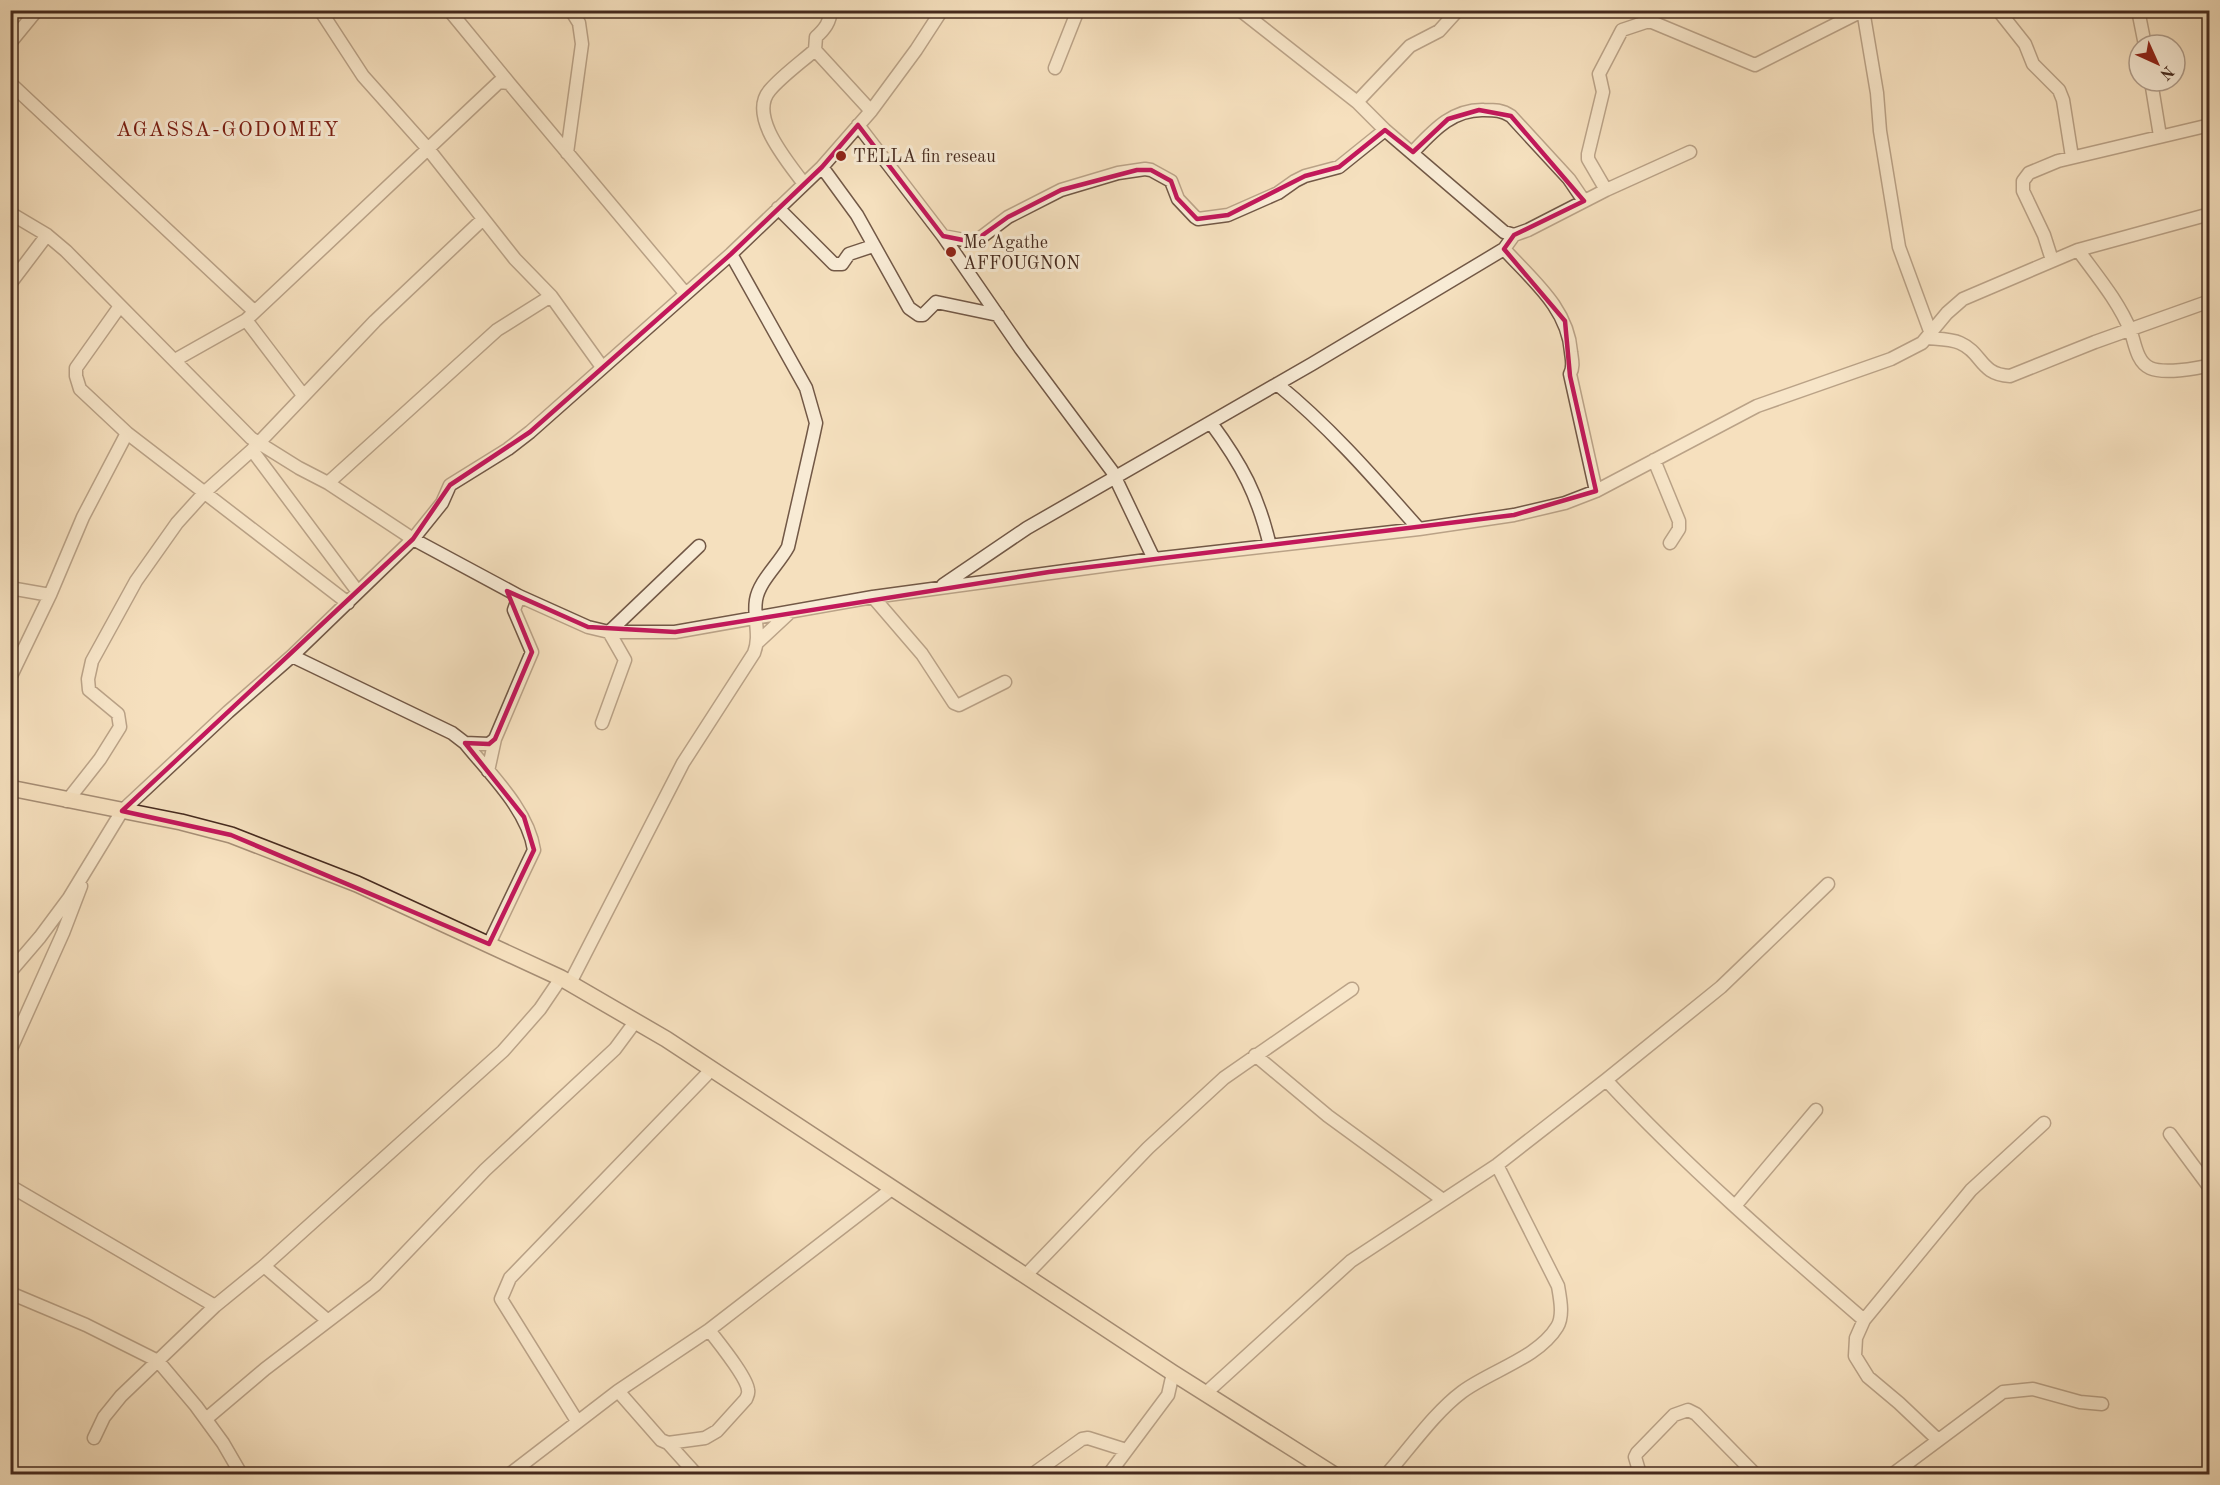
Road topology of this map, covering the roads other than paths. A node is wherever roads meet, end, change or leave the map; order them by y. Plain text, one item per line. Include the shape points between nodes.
1 (37, 10) edge
2 (320, 10) edge
3 (449, 10) edge
4 (571, 10) edge
5 (831, 10) edge
6 (942, 10) edge
7 (1078, 10) edge
8 (1240, 10) edge
9 (1458, 10) edge
10 (1998, 10) edge
11 (2138, 10) edge
12 (1863, 11) edge
13 (2143, 33) edge
14 (10, 44) edge
15 (815, 50) junction
16 (1055, 68) dead end
17 (10, 83) edge
18 (509, 84) junction
19 (2153, 93) edge
20 (1357, 102) junction
21 (871, 111) junction
22 (858, 125) junction
23 (2210, 125) edge
24 (1385, 130) junction
25 (2160, 136) junction
26 (429, 150) junction
27 (1413, 152) junction
28 (1690, 152) dead end
29 (567, 153) junction
30 (2073, 158) junction
31 (822, 167) junction
32 (804, 184) junction
33 (1606, 190) junction
34 (1584, 201) junction
35 (778, 208) junction
36 (10, 213) edge
37 (2210, 214) edge
38 (482, 220) junction
39 (1514, 235) junction
40 (47, 236) junction
41 (943, 236) junction
42 (873, 246) junction
43 (1504, 249) junction
44 (2078, 250) junction
45 (731, 254) junction
46 (2052, 260) junction
47 (10, 284) edge
48 (685, 293) junction
49 (551, 296) junction
50 (2210, 301) edge
51 (1922, 305) junction
52 (120, 306) junction
53 (1947, 313) junction
54 (998, 315) junction
55 (250, 316) junction
56 (2130, 330) junction
57 (1929, 336) junction
58 (175, 360) junction
59 (2210, 365) edge
60 (602, 367) junction
61 (1277, 384) junction
62 (303, 395) junction
63 (1211, 423) junction
64 (127, 433) junction
65 (255, 446) junction
66 (1654, 460) junction
67 (1116, 478) junction
68 (328, 483) junction
69 (1596, 491) junction
70 (205, 492) junction
71 (1419, 529) junction
72 (413, 539) junction
73 (1670, 543) dead end
74 (699, 546) dead end
75 (1270, 546) junction
76 (1154, 559) junction
77 (939, 587) junction
78 (10, 588) edge
79 (358, 592) junction
80 (50, 595) junction
81 (519, 596) junction
82 (873, 597) junction
83 (348, 603) junction
84 (789, 613) junction
85 (757, 619) junction
86 (609, 632) junction
87 (758, 642) junction
88 (292, 656) junction
89 (10, 678) edge
90 (1005, 682) dead end
91 (602, 723) dead end
92 (495, 739) junction
93 (465, 743) junction
94 (488, 771) junction
95 (10, 788) edge
96 (67, 801) junction
97 (122, 811) junction
98 (85, 873) junction
99 (1828, 884) dead end
100 (489, 944) junction
101 (10, 972) edge
102 (566, 980) junction
103 (1352, 989) dead end
104 (635, 1022) junction
105 (10, 1051) edge
106 (1255, 1055) junction
107 (711, 1070) junction
108 (1606, 1080) junction
109 (1816, 1110) dead end
110 (2044, 1123) dead end
111 (2170, 1134) dead end
112 (1497, 1165) junction
113 (10, 1186) edge
114 (893, 1188) junction
115 (2210, 1188) edge
116 (1443, 1200) junction
117 (1735, 1206) junction
118 (264, 1266) junction
119 (1027, 1274) junction
120 (10, 1293) edge
121 (215, 1306) junction
122 (327, 1320) junction
123 (1864, 1320) junction
124 (709, 1330) junction
125 (158, 1361) junction
126 (1173, 1372) junction
127 (618, 1390) junction
128 (1207, 1392) junction
129 (2102, 1404) dead end
130 (206, 1419) junction
131 (578, 1421) junction
132 (93, 1437) dead end
133 (1937, 1439) junction
134 (668, 1443) junction
135 (1126, 1450) junction
136 (242, 1474) edge
137 (510, 1474) edge
138 (696, 1474) edge
139 (1033, 1474) edge
140 (1109, 1474) edge
141 (1333, 1474) edge
142 (1387, 1474) edge
143 (1640, 1474) edge
144 (1755, 1474) edge
145 (1893, 1474) edge

1 - 14 street
2 - 26 street via 363,76
3 - 18 street
4 - 29 street via 579,23 582,44
5 - 15 street via 825,29 816,37
6 - 21 street
7 - 16 street
8 - 20 street
9 - 20 street via 1439,31 1410,46
10 - 30 street via 2025,44 2033,64 2059,90
11 - 13 street
12 - 33 street via 1755,65 1652,22 1622,30 1599,74 1603,92 1588,149 1588,159
12 - 51 street via 1899,247
15 - 21 street
15 - 32 street via 768,92 764,113 771,136
17 - 55 street
18 - 26 street via 496,83
18 - 29 street
19 - 25 street
20 - 24 street
21 - 22 street
22 - 31 street
22 - 41 street
23 - 25 street
24 - 27 street
24 - 41 street via 1339,167 1305,176 1228,215 1198,219 1178,199 1172,181 1145,169 1060,190 1008,217 975,242
25 - 30 street
26 - 38 street
26 - 55 street
27 - 34 street via 1436,128 1461,113 1504,112 1569,179
27 - 39 street via 1504,232
28 - 33 street
29 - 48 street
30 - 46 street via 2029,173 2023,181 2023,191
31 - 32 street
31 - 42 street
32 - 35 street
33 - 34 street
34 - 39 street
35 - 42 street via 834,264 842,264 849,254
35 - 45 street
36 - 40 street
37 - 44 street
38 - 49 street
38 - 62 street
39 - 43 street
40 - 47 street
40 - 52 street
41 - 54 street
42 - 54 street via 909,308 919,315 936,302
43 - 61 street
43 - 69 street via 1565,321 1571,345 1570,374
44 - 46 street
44 - 56 street
45 - 48 street
45 - 85 street via 806,388 816,423 788,547 759,590
46 - 53 street via 1963,299
48 - 60 street
49 - 60 street
49 - 68 street via 497,330
50 - 56 street
51 - 53 street
51 - 57 street
52 - 58 street
52 - 64 street via 76,368 76,376 80,389
53 - 57 street
54 - 67 street
55 - 58 street
55 - 62 street
56 - 57 street via 2010,376 1988,370 1960,343
56 - 59 street via 2140,361 2150,368
57 - 66 street via 1891,359 1757,406
58 - 65 street
60 - 72 street via 523,437 450,485 442,503
61 - 63 street
61 - 71 street via 1310,410
62 - 65 street
63 - 67 street
63 - 75 street via 1245,472
64 - 70 street
64 - 80 street via 83,517
65 - 68 street
65 - 70 street
65 - 79 street
66 - 69 street
66 - 73 street via 1678,521 1679,529
67 - 76 street
67 - 77 street via 1027,528
68 - 72 street
69 - 71 street via 1514,515
70 - 83 street
70 - 96 street via 177,523 136,581 92,661 89,690 118,714 120,727
71 - 75 street
72 - 79 street
72 - 81 street
74 - 86 street
75 - 76 street
76 - 77 street
77 - 82 street
78 - 80 street
79 - 83 street
80 - 89 street
81 - 86 street via 588,627
81 - 92 street via 514,610 532,652
82 - 84 street
82 - 90 street via 922,654 954,703 959,705
83 - 88 street
84 - 85 street
84 - 87 street
85 - 86 street via 675,632
85 - 87 street
86 - 91 street via 625,660
87 - 102 street via 683,763
88 - 93 street via 438,726
88 - 97 street
92 - 93 street via 489,744
92 - 94 street
93 - 94 street
94 - 100 street via 524,817 534,850
95 - 96 main road
96 - 97 main road
97 - 98 street
97 - 100 main road via 231,835 357,884
98 - 101 street
98 - 105 street via 72,914
99 - 108 street via 1721,987
100 - 102 main road
102 - 104 main road
102 - 118 street via 503,1051
103 - 106 street
104 - 107 main road
104 - 122 street via 615,1049 485,1170 375,1285
106 - 116 street via 1328,1116
106 - 119 street via 1148,1148
107 - 114 main road
107 - 131 street via 510,1278 501,1299
108 - 112 street
108 - 117 street
109 - 117 street
110 - 123 street via 1971,1190
111 - 115 street
112 - 116 street
112 - 142 street via 1558,1286 1559,1325 1534,1350 1463,1391
113 - 121 street
114 - 119 main road
114 - 124 street
116 - 128 street via 1351,1261
117 - 123 street
118 - 121 street
118 - 122 street
119 - 126 main road
120 - 125 street via 86,1324
121 - 125 street
122 - 130 street
123 - 133 street via 1856,1338 1855,1356 1868,1377
124 - 127 street
124 - 134 street via 740,1374 748,1395 717,1431 705,1438
125 - 130 street
125 - 132 street via 104,1417
126 - 128 main road
126 - 135 street via 1168,1395
127 - 131 street
127 - 134 street via 661,1440
128 - 141 main road
129 - 133 street via 2033,1389 2003,1392
130 - 136 street
131 - 137 street
133 - 145 street
134 - 138 street
135 - 139 street via 1082,1439
135 - 140 street
143 - 144 street via 1637,1453 1674,1415 1688,1410

